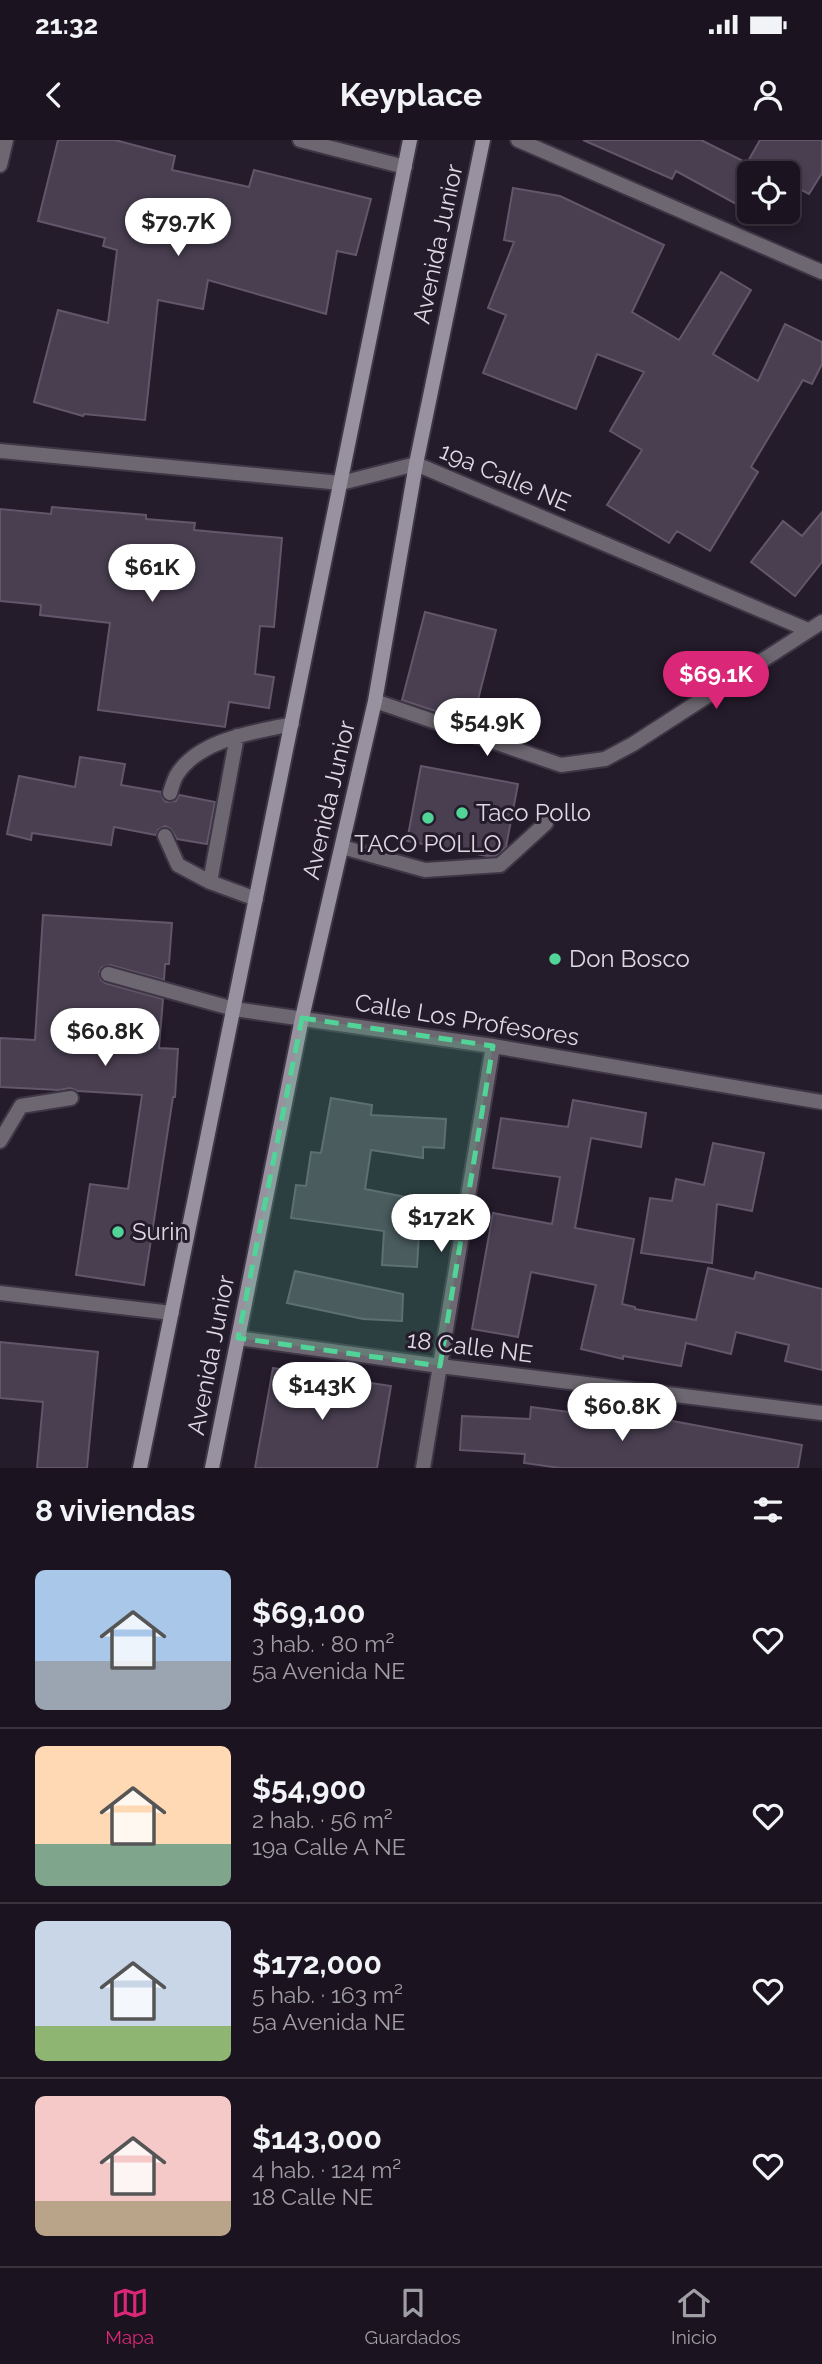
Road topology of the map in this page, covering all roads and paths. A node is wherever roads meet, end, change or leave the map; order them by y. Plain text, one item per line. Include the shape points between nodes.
1 (6, 140) edge
2 (300, 140) edge
3 (410, 140) edge
4 (483, 140) edge
5 (518, 140) edge
6 (0, 165) edge
7 (405, 167) junction
8 (822, 272) edge
9 (0, 451) edge
10 (416, 464) junction
11 (341, 483) junction
12 (822, 622) edge
13 (808, 630) junction
14 (375, 701) junction
15 (292, 724) junction
16 (237, 736) junction
17 (170, 793) dead end
18 (545, 823) dead end
19 (165, 836) dead end
20 (342, 847) junction
21 (210, 882) junction
22 (256, 899) junction
23 (108, 974) dead end
24 (233, 1009) junction
25 (302, 1018) junction
26 (493, 1046) junction
27 (71, 1098) dead end
28 (822, 1102) edge
29 (0, 1141) edge
30 (0, 1293) edge
31 (172, 1313) junction
32 (238, 1338) junction
33 (440, 1366) junction
34 (822, 1413) edge
35 (140, 1468) edge
36 (212, 1468) edge
37 (423, 1468) edge

1 - 6 street
2 - 7 street
3 - 7 main road, Avenida Junior
4 - 10 main road, Avenida Junior
5 - 8 street
7 - 11 main road, Avenida Junior
9 - 11 street, 19a Calle NE
10 - 11 street, 19a Calle NE
10 - 13 street, 19a Calle NE
10 - 14 main road, Avenida Junior
11 - 15 main road, Avenida Junior
12 - 13 street
13 - 14 street via 605,759 561,765
14 - 20 main road, Avenida Junior
15 - 16 street
15 - 22 main road, Avenida Junior
16 - 17 street via 197,755 177,773
16 - 21 street
18 - 20 street via 500,865 425,870
19 - 21 street via 178,865
20 - 25 main road, Avenida Junior
21 - 22 street
22 - 24 main road, Avenida Junior
23 - 24 street, Calle Los Profesores
24 - 25 street, Calle Los Profesores
24 - 31 main road, Avenida Junior
25 - 26 street, Calle Los Profesores
25 - 32 main road, Avenida Junior
26 - 28 street, Calle Los Profesores
26 - 33 street
27 - 29 street via 21,1106
30 - 31 street
31 - 35 main road, Avenida Junior
32 - 33 street, 18 Calle NE
32 - 36 main road, Avenida Junior
33 - 34 street, 18 Calle NE
33 - 37 street

